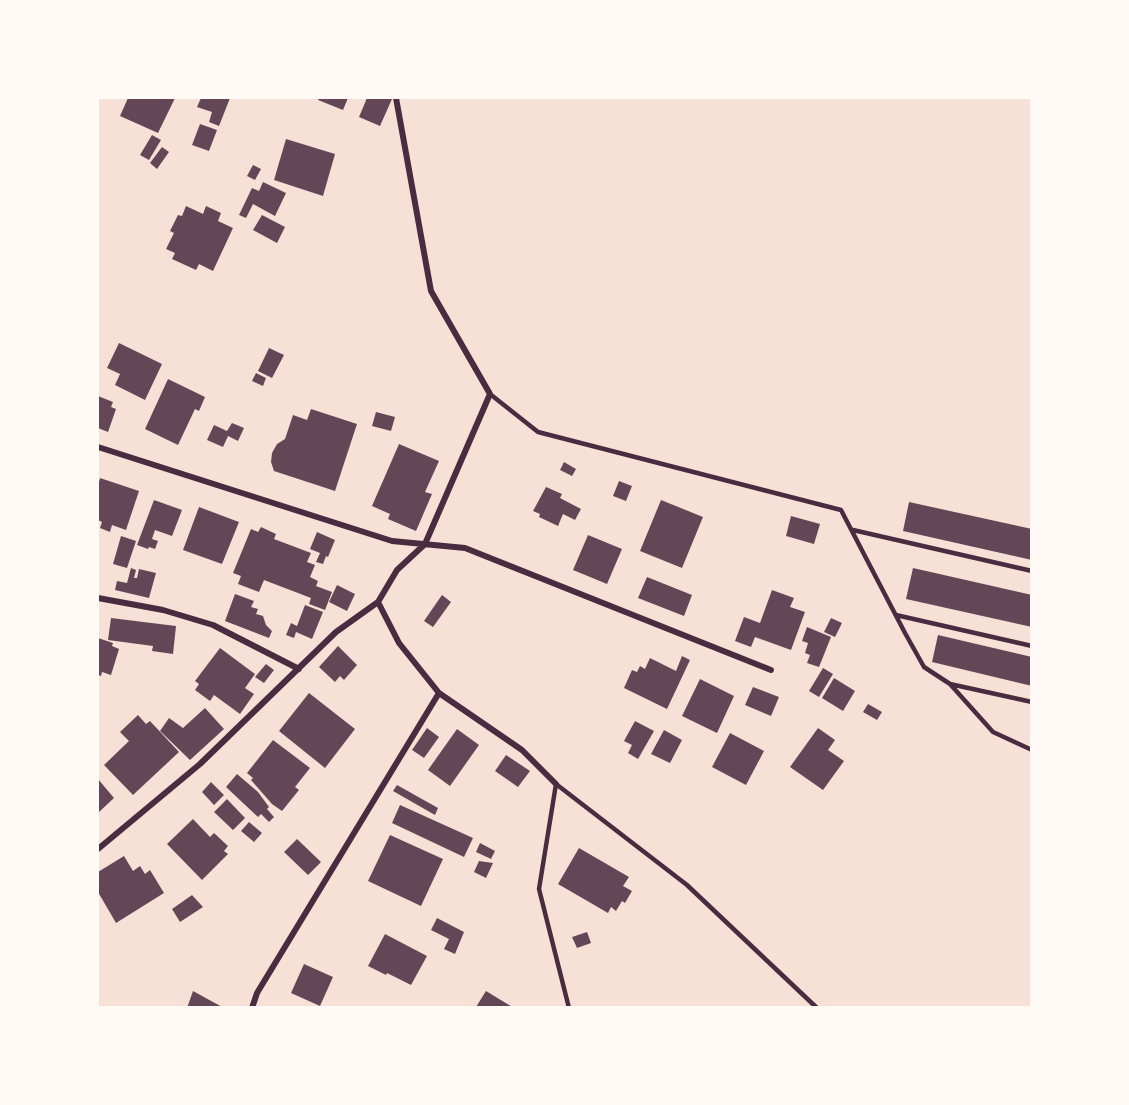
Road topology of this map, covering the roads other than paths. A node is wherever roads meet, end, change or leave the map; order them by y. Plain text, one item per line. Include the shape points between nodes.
1 (396, 98) edge
2 (490, 394) junction
3 (98, 447) edge
4 (853, 530) junction
5 (425, 544) junction
6 (1032, 571) edge
7 (98, 598) edge
8 (378, 602) junction
9 (896, 615) junction
10 (1032, 646) edge
11 (299, 669) junction
12 (771, 670) dead end
13 (950, 684) junction
14 (439, 693) junction
15 (1032, 702) edge
16 (1032, 750) edge
17 (556, 784) junction
18 (98, 849) edge
19 (252, 1008) edge
20 (569, 1008) edge
21 (817, 1008) edge

1 - 2 street via 431,291
2 - 4 lane via 538,432 841,510
2 - 5 street
3 - 5 street via 392,541
4 - 6 lane
4 - 9 lane
5 - 8 street via 397,570
5 - 12 street via 465,548
7 - 11 street via 163,610 213,625
8 - 11 street via 336,632
8 - 14 street via 399,643
9 - 10 lane
9 - 13 lane via 924,667
11 - 18 street via 200,764
13 - 15 lane
13 - 16 lane via 993,732
14 - 17 street via 522,750
14 - 19 street via 257,993
17 - 20 lane via 539,889
17 - 21 lane via 687,885

